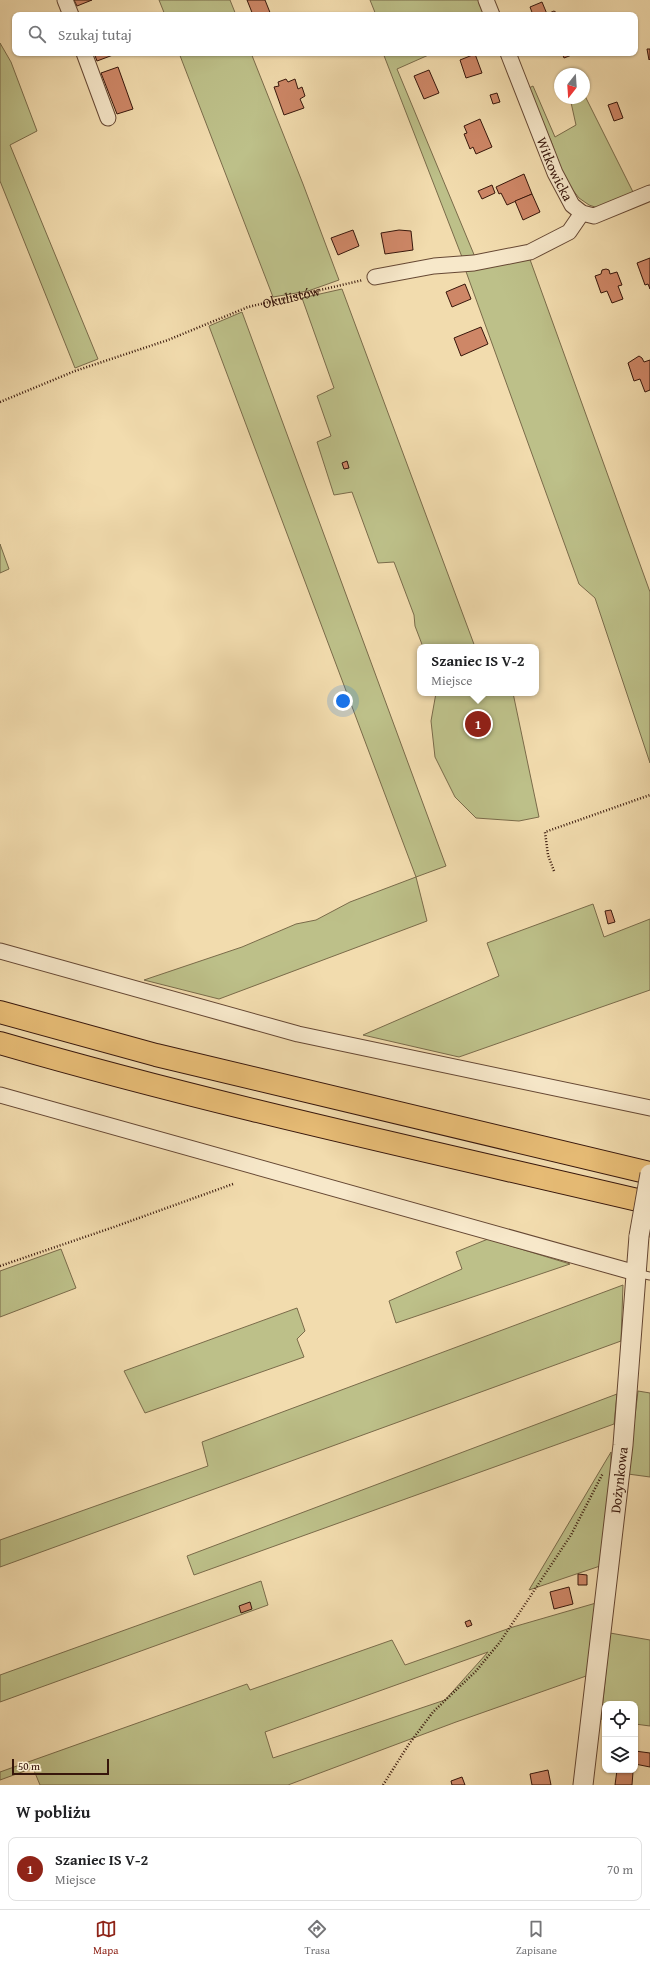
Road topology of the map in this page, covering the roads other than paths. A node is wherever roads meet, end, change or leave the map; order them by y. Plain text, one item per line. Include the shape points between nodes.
1 (65, 0) edge
2 (486, 0) edge
3 (70, 12) edge
4 (491, 12) edge
5 (85, 56) edge
6 (509, 56) edge
7 (108, 118) dead end
8 (650, 193) edge
9 (582, 213) junction
10 (375, 276) road end
11 (0, 951) edge
12 (0, 1012) edge
13 (0, 1043) edge
14 (0, 1095) edge
15 (650, 1108) edge
16 (650, 1174) edge
17 (650, 1203) edge
18 (643, 1275) edge
19 (583, 1785) edge

1 - 3 street
2 - 4 street
5 - 7 street
6 - 9 street, Witkowicka via 556,173 572,205
8 - 9 street, Witkowicka via 594,216
9 - 10 street via 569,232 530,252 474,263 434,266
11 - 15 street via 298,1034
12 - 16 highway via 172,1058
13 - 17 highway via 116,1076
14 - 18 street
16 - 18 street, Dożynkowa, bridge via 639,1236
18 - 19 street, Dożynkowa

